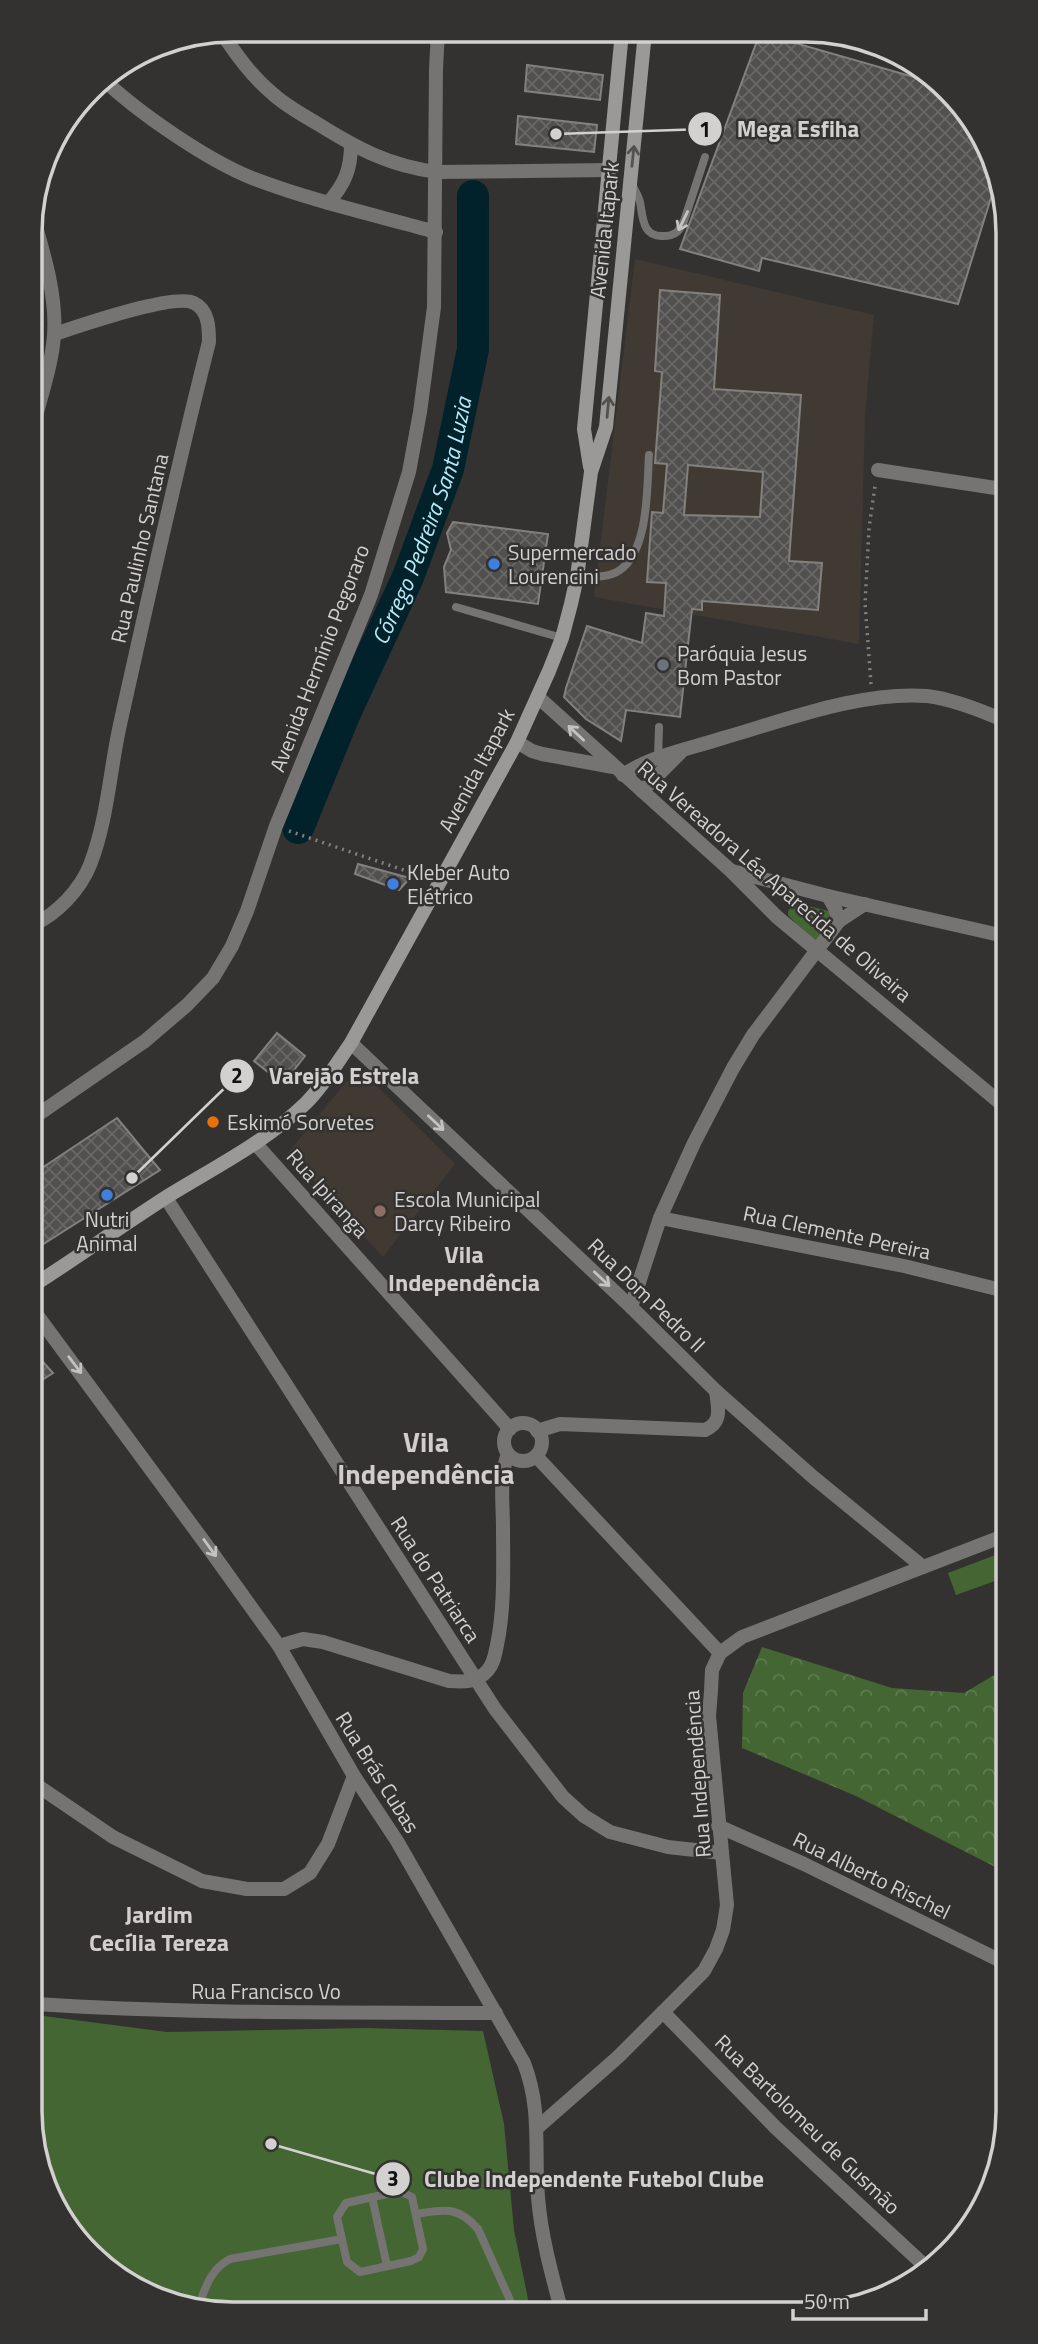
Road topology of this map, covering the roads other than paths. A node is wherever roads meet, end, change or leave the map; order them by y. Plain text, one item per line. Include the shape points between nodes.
1 (228, 42) edge
2 (437, 42) edge
3 (621, 42) edge
4 (644, 42) edge
5 (110, 86) edge
6 (351, 144) junction
7 (705, 157) dead end
8 (610, 170) junction
9 (437, 172) junction
10 (630, 181) junction
11 (328, 203) junction
12 (436, 232) junction
13 (42, 251) edge
14 (54, 334) junction
15 (42, 392) edge
16 (649, 455) dead end
17 (878, 470) road end
18 (591, 472) junction
19 (996, 488) edge
20 (577, 577) junction
21 (456, 607) dead end
22 (562, 638) junction
23 (538, 697) junction
24 (996, 717) edge
25 (659, 727) dead end
26 (517, 742) junction
27 (682, 751) junction
28 (658, 757) junction
29 (619, 771) junction
30 (642, 791) junction
31 (730, 870) junction
32 (792, 887) junction
33 (828, 896) junction
34 (865, 904) junction
35 (777, 917) junction
36 (42, 920) edge
37 (839, 921) junction
38 (996, 934) edge
39 (817, 950) junction
40 (351, 1043) junction
41 (996, 1099) edge
42 (42, 1112) edge
43 (255, 1143) junction
44 (166, 1198) junction
45 (660, 1218) junction
46 (42, 1280) edge
47 (996, 1289) edge
48 (631, 1307) junction
49 (42, 1322) edge
50 (716, 1391) junction
51 (510, 1429) junction
52 (537, 1431) junction
53 (508, 1454) junction
54 (536, 1456) junction
55 (996, 1539) edge
56 (923, 1567) junction
57 (279, 1646) junction
58 (720, 1653) junction
59 (476, 1680) junction
60 (354, 1776) junction
61 (42, 1788) edge
62 (718, 1826) junction
63 (722, 1853) junction
64 (996, 1959) edge
65 (42, 2004) edge
66 (663, 2012) junction
67 (496, 2013) junction
68 (537, 2128) junction
69 (372, 2197) junction
70 (416, 2214) junction
71 (342, 2239) junction
72 (921, 2263) edge
73 (387, 2266) junction
74 (201, 2299) edge
75 (511, 2302) edge
76 (559, 2302) edge

1 - 6 street via 273,94
2 - 9 street, Avenida Hermínio Pegoraro
3 - 8 main road, Avenida Itapark
10 -> 4 main road, Avenida Itapark
5 - 11 street via 219,161 250,177
6 - 9 street via 382,160
6 - 11 street via 349,171
7 -> 10 lane via 684,221 672,236 657,236 643,225 640,200
8 - 9 street
8 - 18 main road, Avenida Itapark via 584,429
9 - 12 street, Avenida Hermínio Pegoraro
18 -> 10 main road, Avenida Itapark via 606,427
11 - 12 street
12 - 42 street, Avenida Hermínio Pegoraro via 434,307 409,472 371,595 275,826 232,946 213,978 187,1005 145,1041
13 - 14 street via 50,281
14 - 15 street
14 - 36 street, Rua Paulinho Santana via 185,301 206,315 209,342 100,831 89,866 74,892
16 - 20 lane via 645,525 632,557 620,570 605,576
17 - 19 street
18 - 20 main road, Avenida Itapark
20 - 22 main road, Avenida Itapark
21 - 22 lane
22 - 23 main road, Avenida Itapark
23 - 26 main road, Avenida Itapark
29 -> 23 street, Rua Vereadora Léa Aparecida de Oliveira
24 - 27 street via 927,696 872,698
25 - 28 lane
26 - 29 street, Rua Vereadora Léa Aparecida de Oliveira via 542,754
26 - 40 main road, Avenida Itapark
27 - 28 street
27 - 30 street
28 - 29 street
29 - 30 street, Rua Vereadora Léa Aparecida de Oliveira
30 - 31 street, Rua Vereadora Léa Aparecida de Oliveira
31 - 32 street
31 - 35 street, Rua Vereadora Léa Aparecida de Oliveira
32 - 33 street
32 - 35 street via 777,898
33 - 34 street
33 - 37 street
34 - 37 street
34 - 38 street
35 - 39 street, Rua Vereadora Léa Aparecida de Oliveira
37 - 39 street
39 - 41 street, Rua Vereadora Léa Aparecida de Oliveira
39 - 45 street via 733,1068
40 - 43 main road, Avenida Itapark via 307,1101
40 -> 48 street, Rua Dom Pedro II
43 - 44 main road, Avenida Itapark
43 - 51 street, Rua Ipiranga
44 - 46 main road, Avenida Itapark
44 - 59 street, Rua do Patriarca
45 - 47 street, Rua Clemente Pereira via 905,1266
45 - 48 street
48 - 50 street, Rua Dom Pedro II
49 -> 57 street, Rua Brás Cubas
50 - 52 street via 719,1417 705,1430 560,1424
50 - 56 street, Rua Dom Pedro II
51 - 52 street via 522,1424
51 - 53 street via 505,1441
52 - 54 street via 542,1441
53 - 54 street via 522,1461
53 - 59 street via 502,1476 500,1633 494,1661
54 - 58 street
55 - 56 street
56 - 58 street via 742,1637
57 - 59 street via 303,1639 323,1642 428,1676
57 - 60 street, Rua Brás Cubas
58 - 62 street, Rua Independência via 712,1670 709,1716
59 - 63 street, Rua do Patriarca via 523,1748 584,1816 610,1832
60 - 61 street via 328,1844 310,1873 284,1889 247,1889 202,1881 113,1837
60 - 67 street, Rua Brás Cubas
62 - 63 street, Rua Independência
62 - 64 street, Rua Alberto Rischel
63 - 66 street, Rua Independência via 727,1905 716,1949 704,1971
65 - 67 street, Rua Francisco Vo via 166,2011
66 - 68 street, Rua Independência
66 - 72 street, Rua Bartolomeu de Gusmão via 776,2128
67 - 68 street, Rua Brás Cubas via 531,2082
68 - 76 street, Rua Brás Cubas via 538,2199
69 - 70 lane via 406,2193 412,2197
69 - 71 lane via 341,2207 337,2217
69 - 73 lane
70 - 73 lane via 423,2249 419,2257
70 - 75 lane via 453,2210 470,2219
71 - 73 lane via 347,2262 360,2272
71 - 74 lane via 230,2259 210,2276

